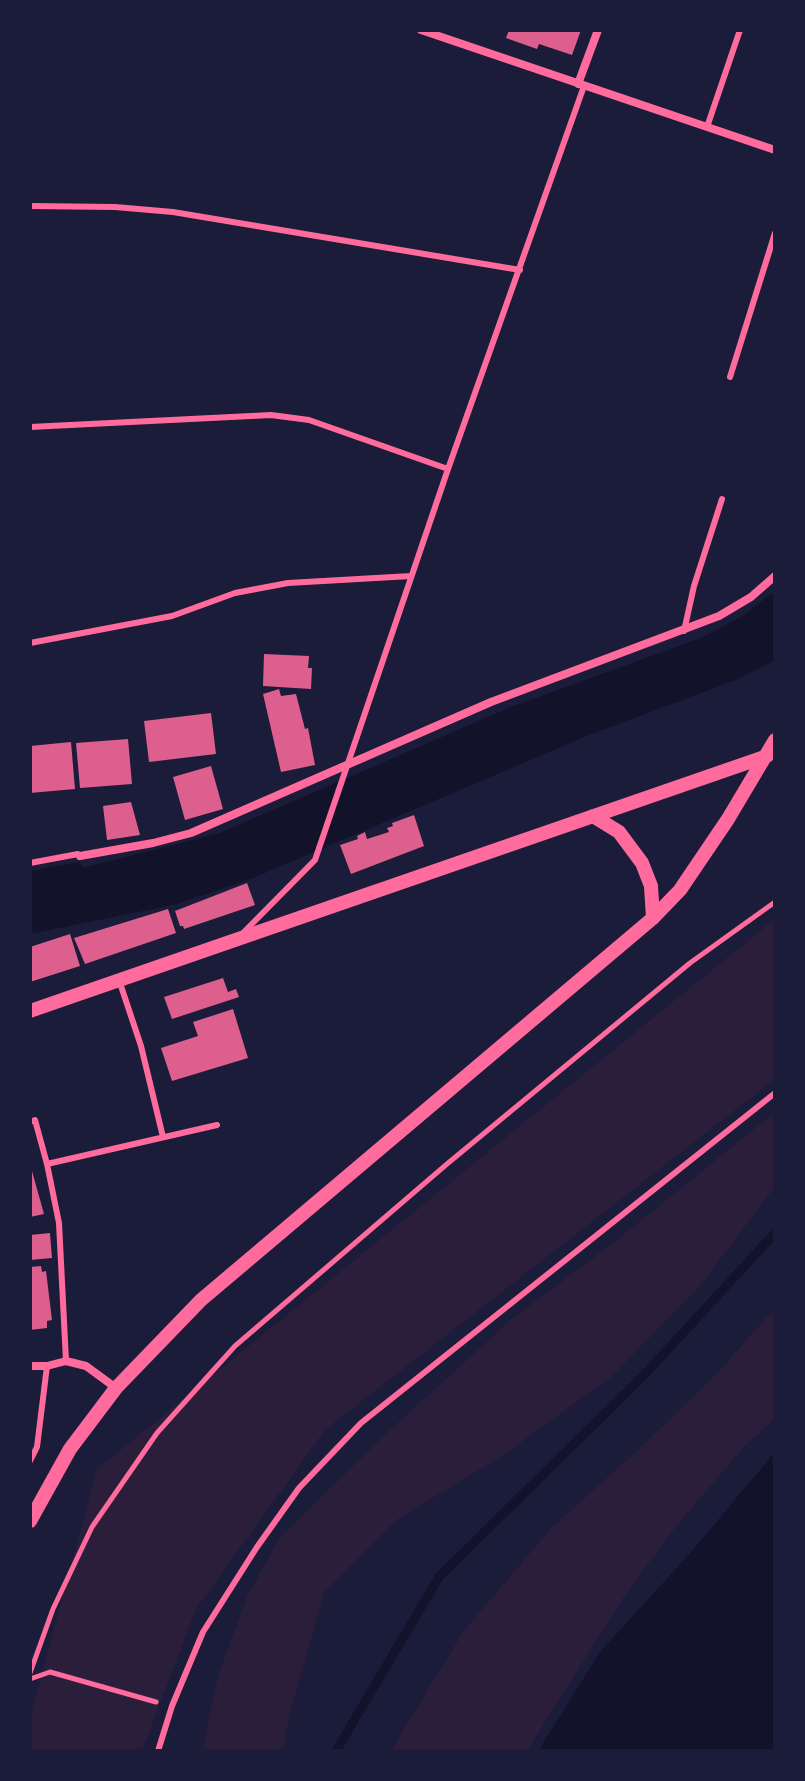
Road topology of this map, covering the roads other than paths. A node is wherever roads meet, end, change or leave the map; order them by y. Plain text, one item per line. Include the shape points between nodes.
1 (421, 30) edge
2 (598, 30) edge
3 (740, 30) edge
4 (581, 85) junction
5 (707, 127) junction
6 (775, 150) edge
7 (30, 206) edge
8 (775, 233) edge
9 (520, 270) junction
10 (730, 377) dead end
11 (30, 427) edge
12 (448, 469) junction
13 (722, 499) dead end
14 (411, 576) junction
15 (775, 576) edge
16 (684, 631) junction
17 (30, 643) edge
18 (775, 740) edge
19 (770, 756) edge
20 (347, 763) junction
21 (593, 816) junction
22 (80, 856) joint
23 (30, 863) edge
24 (653, 918) junction
25 (238, 939) junction
26 (119, 980) junction
27 (30, 1011) edge
28 (775, 1093) edge
29 (30, 1122) edge
30 (217, 1125) dead end
31 (163, 1137) junction
32 (47, 1164) junction
33 (66, 1361) junction
34 (30, 1366) edge
35 (47, 1366) junction
36 (116, 1388) junction
37 (30, 1461) edge
38 (30, 1521) edge
39 (158, 1751) edge

1 - 4 street
2 - 4 street
3 - 5 lane
4 - 5 street
4 - 9 lane
5 - 6 street
7 - 9 lane via 173,212
8 - 10 lane
9 - 12 lane
11 - 12 lane via 271,415 309,420
12 - 14 lane
13 - 16 lane
14 - 17 lane via 288,583 235,593 172,616
14 - 20 lane
15 - 16 street via 751,597
16 - 20 street via 491,702
18 - 19 street
19 - 21 street
19 - 24 street via 680,890
20 - 22 street via 191,833
20 - 25 lane via 315,860
21 - 24 street via 619,832 642,863 651,886
21 - 25 street
22 - 23 lane
24 - 36 street via 212,1291
25 - 26 street
26 - 27 street
26 - 31 lane
28 - 39 lane via 361,1423 299,1488 203,1632
29 - 32 lane via 35,1120
30 - 31 lane
31 - 32 lane
32 - 33 lane via 59,1223
33 - 35 street
33 - 36 street via 86,1366
34 - 35 street
35 - 37 lane via 37,1447
36 - 38 street via 70,1449

